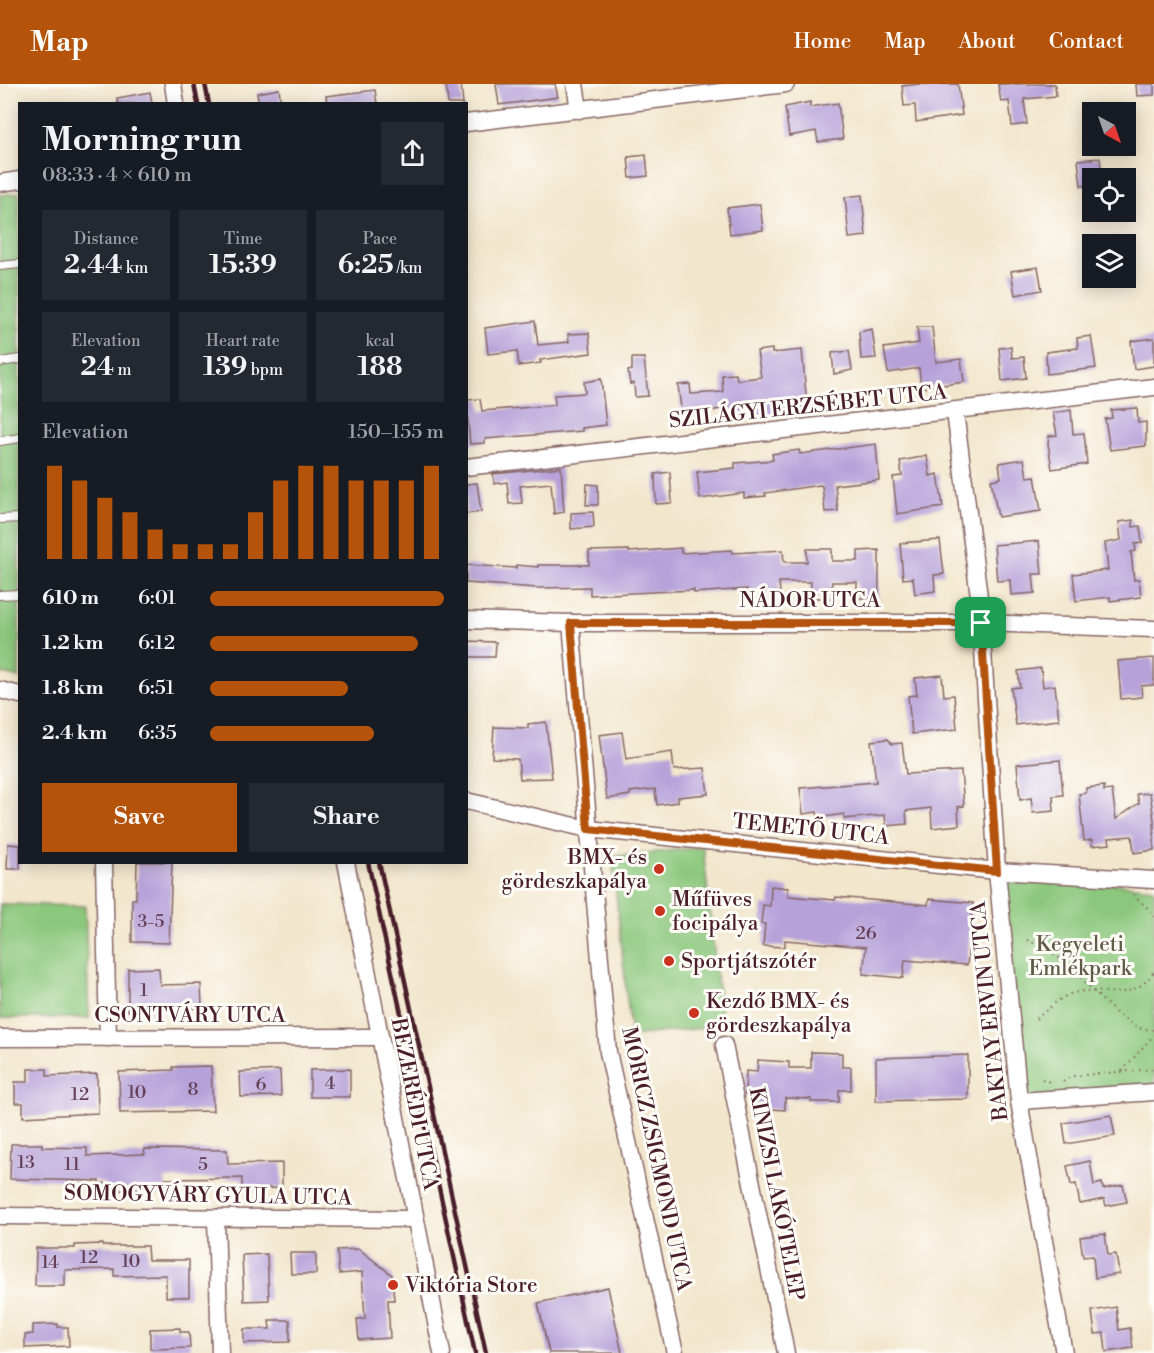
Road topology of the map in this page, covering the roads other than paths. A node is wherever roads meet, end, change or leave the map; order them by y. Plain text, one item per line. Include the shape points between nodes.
1 (173, 84) edge
2 (575, 84) edge
3 (786, 84) edge
4 (176, 102) edge
5 (579, 110) junction
6 (468, 123) edge
7 (18, 180) edge
8 (0, 183) edge
9 (18, 264) edge
10 (0, 266) edge
11 (18, 359) edge
12 (0, 362) edge
13 (1154, 387) edge
14 (955, 412) junction
15 (18, 438) edge
16 (0, 441) edge
17 (468, 467) edge
18 (18, 518) edge
19 (0, 519) edge
20 (18, 594) edge
21 (0, 595) edge
22 (468, 620) edge
23 (571, 623) junction
24 (981, 623) junction
25 (1154, 629) edge
26 (0, 690) edge
27 (18, 694) edge
28 (468, 801) edge
29 (588, 829) junction
30 (104, 864) edge
31 (346, 864) edge
32 (997, 871) junction
33 (1154, 880) edge
34 (380, 1037) junction
35 (0, 1038) edge
36 (108, 1038) junction
37 (724, 1044) dead end
38 (1154, 1092) edge
39 (1019, 1101) junction
40 (0, 1216) edge
41 (216, 1218) junction
42 (415, 1219) junction
43 (220, 1353) edge
44 (442, 1353) edge
45 (675, 1353) edge
46 (786, 1353) edge
47 (1064, 1353) edge

1 - 4 street
2 - 5 street
3 - 5 street
5 - 6 street
7 - 8 street
9 - 10 lane
11 - 12 lane
13 - 14 street, SZILÁGYI ERZSÉBET UTCA
14 - 17 street, SZILÁGYI ERZSÉBET UTCA
14 - 24 street, BAKTAY ERVIN UTCA
15 - 16 lane
18 - 19 lane
20 - 21 lane
22 - 23 street, NÁDOR UTCA
23 - 24 street, NÁDOR UTCA
23 - 29 street, MÓRICZ ZSIGMOND UTCA
24 - 25 street, NÁDOR UTCA
24 - 32 street, BAKTAY ERVIN UTCA
26 - 27 street
28 - 29 street, TEMETŐ UTCA
29 - 32 street, TEMETŐ UTCA
29 - 45 street, MÓRICZ ZSIGMOND UTCA via 608,1052
30 - 36 street
31 - 34 street, BEZERÉDI UTCA
32 - 33 street, TEMETŐ UTCA
32 - 39 street, BAKTAY ERVIN UTCA
34 - 36 street, CSONTVÁRY UTCA
34 - 42 street, BEZERÉDI UTCA
35 - 36 street, CSONTVÁRY UTCA
37 - 46 street, KINIZSI LAKÓTELEP
38 - 39 street
39 - 47 street, BAKTAY ERVIN UTCA
40 - 41 street, SOMOGYVÁRY GYULA UTCA
41 - 42 street, SOMOGYVÁRY GYULA UTCA
41 - 43 street
42 - 44 street, BEZERÉDI UTCA

